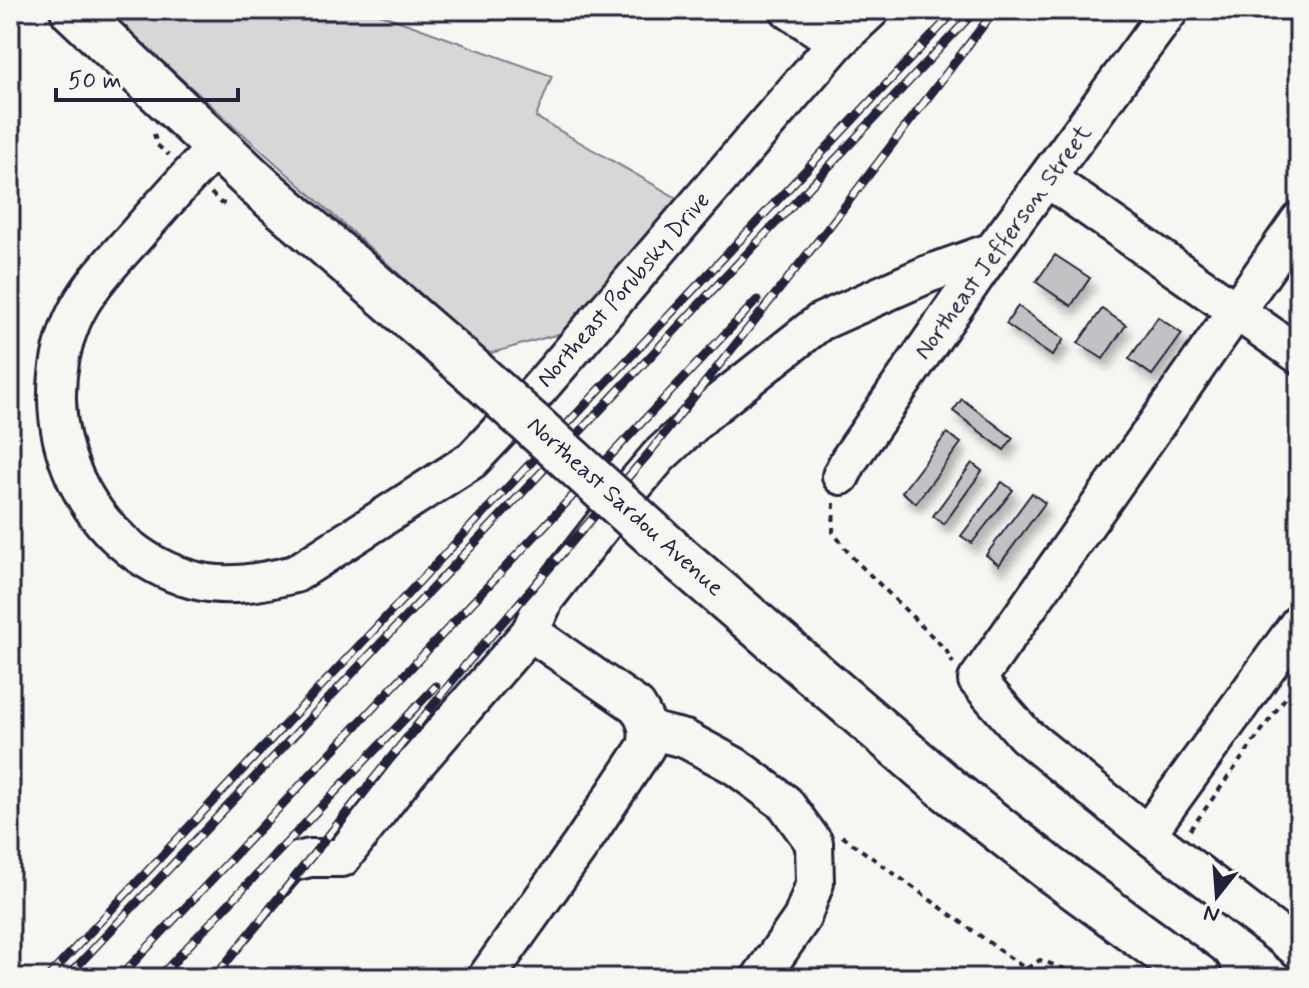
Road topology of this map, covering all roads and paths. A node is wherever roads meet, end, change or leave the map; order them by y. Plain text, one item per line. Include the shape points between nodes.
1 (73, 10) edge
2 (789, 10) edge
3 (871, 10) edge
4 (1170, 10) edge
5 (837, 42) junction
6 (216, 148) junction
7 (1048, 179) junction
8 (1299, 221) edge
9 (993, 251) junction
10 (1235, 311) junction
11 (1299, 355) edge
12 (841, 476) joint
13 (1299, 623) edge
14 (530, 632) junction
15 (1299, 679) edge
16 (977, 680) junction
17 (648, 730) junction
18 (834, 831) dead end
19 (1147, 834) junction
20 (1186, 835) dead end
21 (1299, 950) edge
22 (1026, 969) junction
23 (190, 978) edge
24 (486, 978) edge
25 (760, 978) edge
26 (1018, 978) edge
27 (1082, 978) edge
28 (1199, 978) edge

1 - 6 main road, Northeast Sardou Avenue
2 - 5 street
3 - 5 street, Northeast Porubsky Drive
4 - 7 street, Northeast Jefferson Street
5 - 6 street, Northeast Porubsky Drive via 472,460 295,574 233,585 196,581 160,569 102,524 73,475 60,434 56,394 59,357 80,305
6 - 28 main road, Northeast Sardou Avenue, bridge via 949,790
7 - 9 street, Northeast Jefferson Street
7 - 10 street
8 - 10 street
9 - 12 street, Northeast Jefferson Street
9 - 14 street via 820,322 705,413 631,489 545,599
10 - 11 street
10 - 16 street
12 - 16 path via 833,532 946,650 957,669
13 - 19 street
14 - 17 street via 637,706
14 - 23 street via 342,858 289,863
15 - 20 path
16 - 19 street via 1025,735
17 - 24 street via 646,747
17 - 25 street via 685,739 735,766 785,803 814,843 815,883 802,918
18 - 22 path
19 - 21 street
22 - 26 path
22 - 27 path via 1040,960

